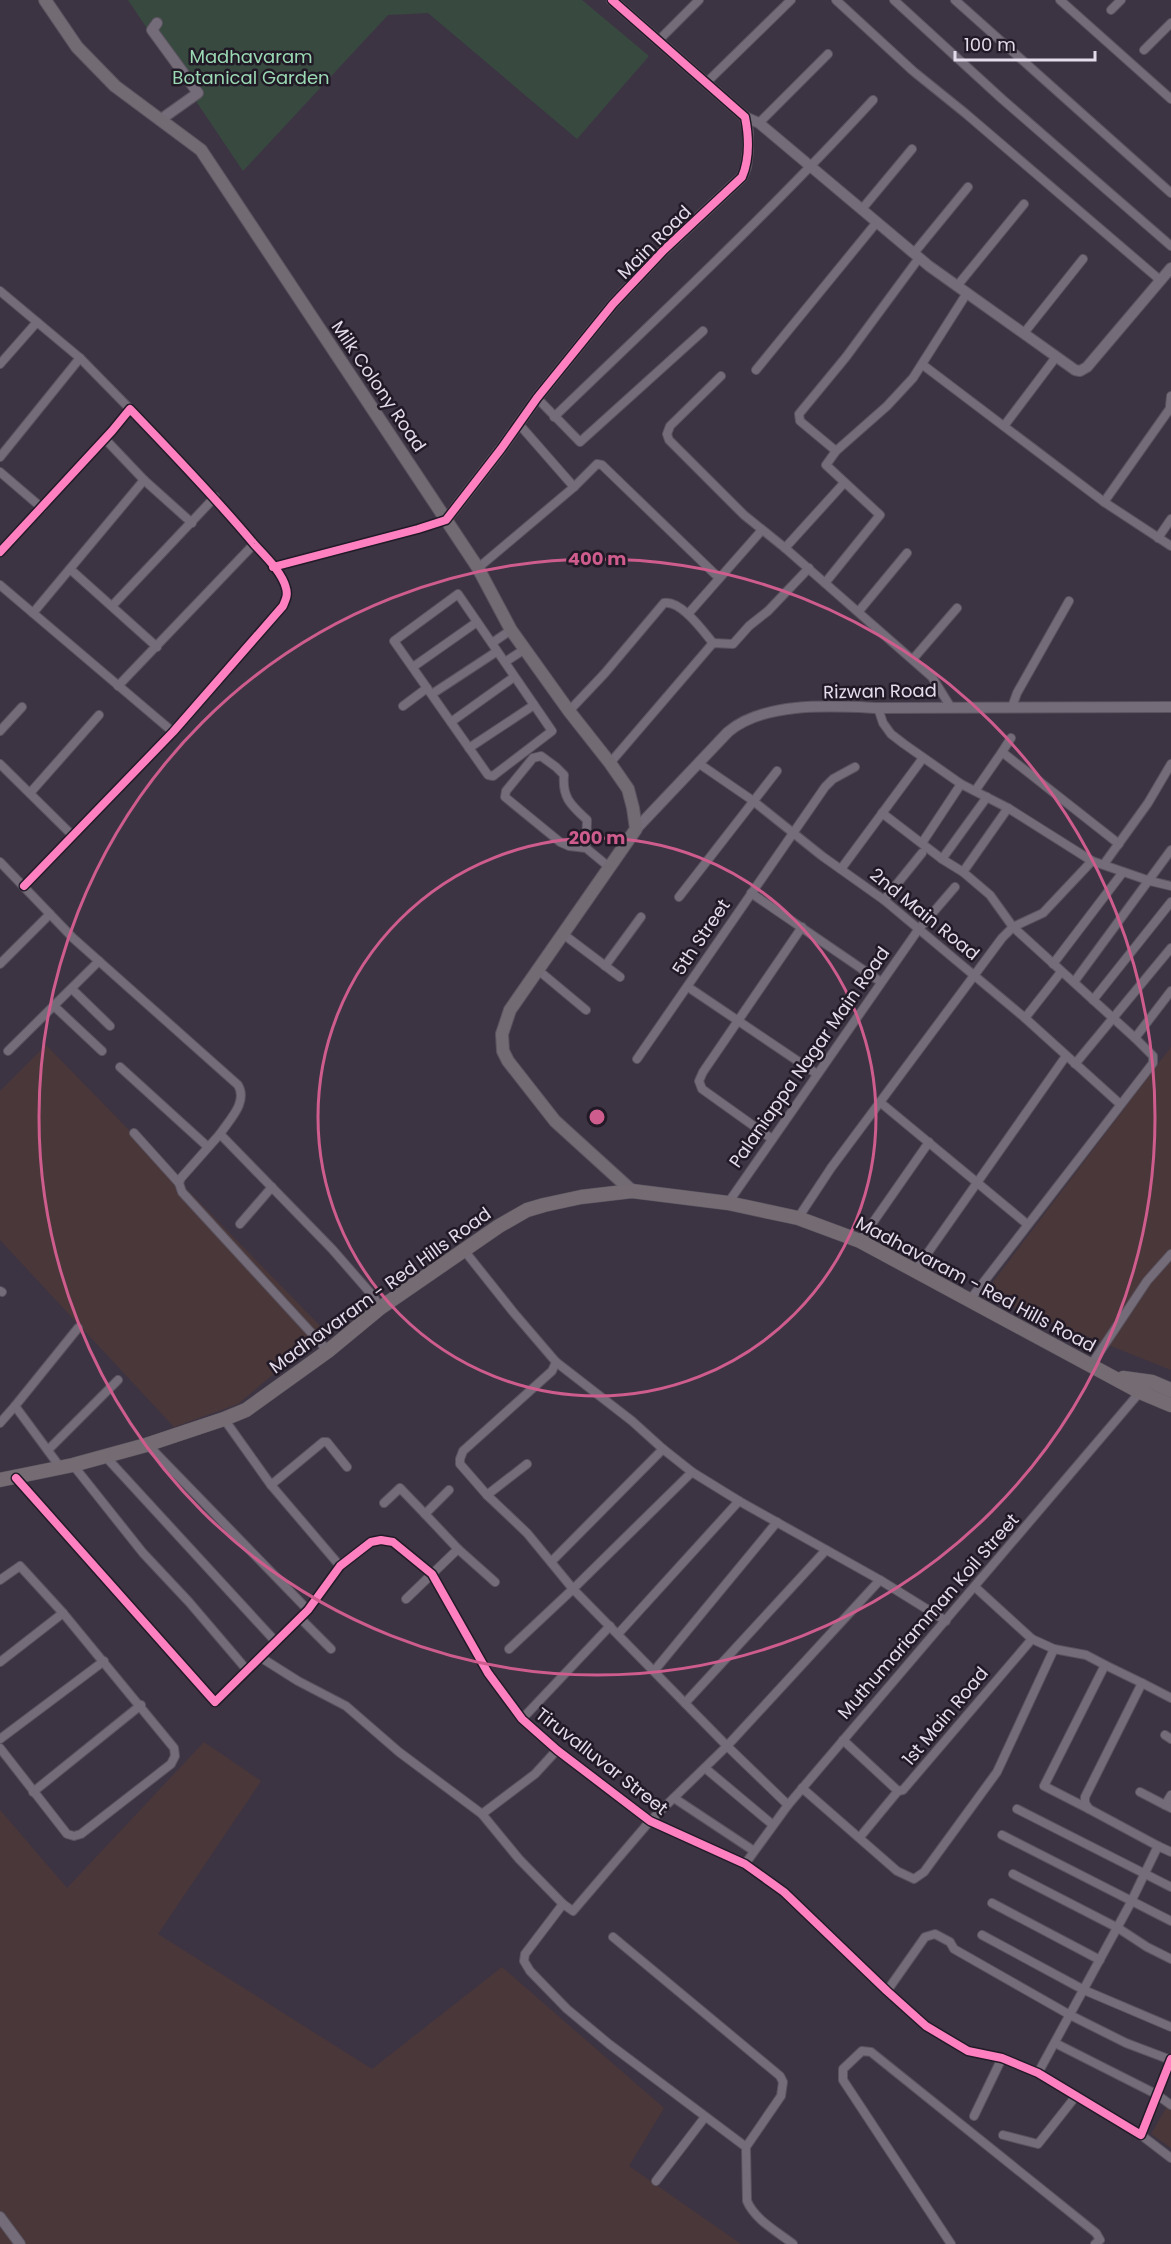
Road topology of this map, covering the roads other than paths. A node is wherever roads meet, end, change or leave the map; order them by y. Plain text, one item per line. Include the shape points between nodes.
1 (45, 0) edge
2 (613, 0) edge
3 (699, 0) edge
4 (791, 0) edge
5 (836, 0) edge
6 (894, 0) edge
7 (955, 0) edge
8 (1060, 0) edge
9 (1121, 0) edge
10 (1111, 10) dead end
11 (157, 22) dead end
12 (1171, 23) edge
13 (658, 41) junction
14 (1144, 50) dead end
15 (828, 54) dead end
16 (706, 82) junction
17 (1171, 99) edge
18 (873, 100) dead end
19 (745, 117) junction
20 (160, 120) junction
21 (759, 123) junction
22 (912, 149) dead end
23 (812, 166) junction
24 (969, 187) dead end
25 (1171, 193) edge
26 (1023, 204) dead end
27 (862, 209) junction
28 (878, 222) junction
29 (1171, 246) edge
30 (916, 255) junction
31 (1083, 259) dead end
32 (1167, 274) edge
33 (957, 286) junction
34 (0, 291) edge
35 (967, 293) junction
36 (37, 322) junction
37 (702, 331) dead end
38 (1024, 333) junction
39 (1056, 357) junction
40 (80, 358) junction
41 (0, 364) edge
42 (923, 365) junction
43 (756, 370) dead end
44 (721, 376) dead end
45 (537, 398) junction
46 (1171, 403) edge
47 (130, 409) junction
48 (554, 417) junction
49 (518, 423) junction
50 (1004, 426) junction
51 (105, 439) junction
52 (836, 451) junction
53 (0, 457) edge
54 (0, 472) edge
55 (144, 480) junction
56 (844, 483) junction
57 (574, 487) junction
58 (215, 498) junction
59 (1104, 502) junction
60 (42, 508) junction
61 (1171, 519) edge
62 (446, 520) junction
63 (192, 523) junction
64 (762, 530) junction
65 (1158, 538) junction
66 (254, 544) junction
67 (1171, 546) edge
68 (785, 548) junction
69 (0, 552) edge
70 (907, 553) dead end
71 (273, 567) junction
72 (477, 568) junction
73 (809, 568) junction
74 (70, 569) junction
75 (719, 578) junction
76 (825, 583) junction
77 (0, 585) edge
78 (1069, 601) dead end
79 (112, 606) junction
80 (957, 608) dead end
81 (859, 611) junction
82 (33, 613) junction
83 (688, 614) junction
84 (477, 622) junction
85 (511, 630) junction
86 (492, 643) junction
87 (713, 643) junction
88 (157, 646) junction
89 (525, 649) junction
90 (496, 652) junction
91 (913, 659) junction
92 (505, 663) junction
93 (412, 667) junction
94 (514, 677) junction
95 (118, 686) junction
96 (429, 691) junction
97 (534, 705) junction
98 (403, 706) dead end
99 (950, 706) junction
100 (22, 707) dead end
101 (1012, 707) junction
102 (1171, 707) edge
103 (879, 708) junction
104 (569, 711) junction
105 (99, 715) dead end
106 (451, 722) junction
107 (0, 731) edge
108 (173, 732) junction
109 (1011, 738) dead end
110 (469, 748) junction
111 (1002, 752) junction
112 (923, 758) junction
113 (610, 763) junction
114 (698, 763) junction
115 (0, 764) edge
116 (1171, 764) edge
117 (855, 766) dead end
118 (777, 771) dead end
119 (961, 784) junction
120 (975, 791) junction
121 (30, 793) junction
122 (987, 797) junction
123 (752, 800) junction
124 (1008, 808) junction
125 (882, 813) junction
126 (636, 829) junction
127 (793, 834) junction
128 (73, 836) junction
129 (922, 843) junction
130 (1119, 844) junction
131 (586, 848) junction
132 (1171, 850) edge
133 (922, 853) dead end
134 (942, 859) junction
135 (1092, 861) junction
136 (0, 862) edge
137 (1104, 864) junction
138 (609, 867) junction
139 (841, 869) junction
140 (963, 872) junction
141 (1123, 872) junction
142 (1150, 881) junction
143 (24, 886) junction
144 (1171, 886) edge
145 (954, 887) dead end
146 (751, 893) junction
147 (679, 897) dead end
148 (884, 900) junction
149 (1171, 902) edge
150 (50, 914) junction
151 (641, 917) dead end
152 (802, 927) junction
153 (1013, 927) junction
154 (918, 930) junction
155 (563, 934) junction
156 (1171, 948) edge
157 (99, 961) junction
158 (0, 964) edge
159 (1053, 964) junction
160 (605, 966) junction
161 (538, 970) junction
162 (1061, 972) junction
163 (975, 976) junction
164 (620, 977) dead end
165 (881, 982) junction
166 (1074, 982) junction
167 (688, 987) junction
168 (72, 989) junction
169 (1171, 991) edge
170 (1093, 1000) junction
171 (54, 1006) junction
172 (586, 1010) dead end
173 (1025, 1018) junction
174 (1113, 1018) junction
175 (738, 1020) junction
176 (110, 1026) dead end
177 (1135, 1038) junction
178 (8, 1051) dead end
179 (102, 1051) dead end
180 (1066, 1056) junction
181 (637, 1059) dead end
182 (1075, 1064) junction
183 (120, 1067) dead end
184 (817, 1074) junction
185 (881, 1103) junction
186 (1120, 1104) junction
187 (134, 1133) dead end
188 (220, 1134) junction
189 (771, 1139) junction
190 (929, 1142) junction
191 (208, 1148) junction
192 (978, 1182) junction
193 (179, 1183) junction
194 (272, 1187) junction
195 (632, 1191) junction
196 (728, 1203) junction
197 (798, 1218) junction
198 (240, 1224) dead end
199 (1027, 1224) junction
200 (860, 1241) junction
201 (463, 1249) junction
202 (1171, 1254) edge
203 (915, 1271) junction
204 (969, 1301) junction
205 (380, 1308) junction
206 (78, 1328) dead end
207 (328, 1351) junction
208 (556, 1362) junction
209 (1091, 1365) junction
210 (1114, 1377) junction
211 (118, 1380) dead end
212 (1171, 1390) edge
213 (1140, 1392) junction
214 (1171, 1405) edge
215 (15, 1406) junction
216 (224, 1419) junction
217 (0, 1423) edge
218 (147, 1444) junction
219 (49, 1449) junction
220 (663, 1449) junction
221 (105, 1456) junction
222 (527, 1464) dead end
223 (67, 1466) junction
224 (347, 1467) dead end
225 (692, 1472) junction
226 (16, 1478) junction
227 (0, 1480) edge
228 (271, 1485) junction
229 (449, 1490) dead end
230 (487, 1495) junction
231 (739, 1501) junction
232 (384, 1503) dead end
233 (424, 1514) junction
234 (777, 1522) junction
235 (458, 1549) junction
236 (826, 1550) junction
237 (551, 1562) junction
238 (340, 1566) junction
239 (432, 1574) junction
240 (0, 1580) edge
241 (880, 1580) junction
242 (495, 1582) dead end
243 (975, 1587) junction
244 (573, 1589) junction
245 (406, 1599) dead end
246 (308, 1610) junction
247 (63, 1613) junction
248 (300, 1618) junction
249 (946, 1621) junction
250 (610, 1626) junction
251 (618, 1634) junction
252 (1032, 1639) junction
253 (276, 1642) junction
254 (331, 1648) dead end
255 (509, 1649) dead end
256 (1054, 1649) junction
257 (260, 1658) junction
258 (104, 1660) junction
259 (0, 1662) edge
260 (1105, 1665) junction
261 (247, 1670) junction
262 (654, 1671) junction
263 (1142, 1683) junction
264 (1171, 1698) edge
265 (686, 1703) junction
266 (141, 1705) junction
267 (522, 1719) junction
268 (0, 1739) edge
269 (843, 1740) junction
270 (727, 1746) junction
271 (0, 1748) edge
272 (557, 1750) junction
273 (705, 1768) junction
274 (802, 1788) junction
275 (898, 1791) junction
276 (33, 1792) junction
277 (1140, 1792) dead end
278 (1171, 1795) edge
279 (674, 1798) junction
280 (788, 1805) junction
281 (1168, 1806) edge
282 (1017, 1809) dead end
283 (1089, 1809) junction
284 (482, 1814) junction
285 (650, 1821) junction
286 (773, 1825) junction
287 (1002, 1835) dead end
288 (860, 1837) junction
289 (1158, 1846) junction
290 (754, 1851) junction
291 (1171, 1852) edge
292 (745, 1864) junction
293 (1013, 1874) dead end
294 (1144, 1874) junction
295 (1171, 1887) edge
296 (1131, 1902) junction
297 (992, 1903) dead end
298 (563, 1904) junction
299 (1171, 1922) edge
300 (1118, 1928) junction
301 (982, 1935) dead end
302 (613, 1937) dead end
303 (1171, 1959) edge
304 (1100, 1960) junction
305 (1084, 1989) junction
306 (887, 1991) junction
307 (1070, 2015) junction
308 (1171, 2028) edge
309 (1055, 2043) junction
310 (1002, 2058) junction
311 (1171, 2060) edge
312 (1038, 2073) junction
313 (1156, 2094) junction
314 (1076, 2096) junction
315 (1171, 2105) edge
316 (974, 2116) dead end
317 (705, 2117) junction
318 (1003, 2135) dead end
319 (1140, 2135) junction
320 (746, 2147) junction
321 (1171, 2157) edge
322 (656, 2181) dead end
323 (0, 2217) edge
324 (20, 2244) edge
325 (793, 2244) edge
326 (951, 2244) edge
327 (1095, 2244) edge

1 - 20 main road, Milk Colony Road via 77,47 115,86
2 - 13 street
3 - 13 street
4 - 16 street
5 - 32 street via 913,71
6 - 29 street
7 - 25 street
8 - 17 street
9 - 10 street
11 - 20 street via 152,30 198,93
12 - 14 street
13 - 16 street
15 - 21 street
16 - 19 street
18 - 23 street
19 - 21 street
19 - 45 street, Main Road via 748,151 742,177 613,304
20 - 62 main road, Milk Colony Road via 201,150
21 - 23 street
22 - 27 street
23 - 27 street
23 - 48 street
24 - 30 street
26 - 33 street
27 - 28 street
28 - 30 street
28 - 43 street
30 - 33 street
30 - 52 street via 846,357 799,414 800,421
31 - 38 street
32 - 39 street via 1087,367 1075,370
33 - 35 street
34 - 36 street
35 - 38 street
35 - 42 street
36 - 40 street
36 - 41 street
37 - 48 street via 580,442
38 - 39 street
39 - 50 street
40 - 47 street
40 - 53 street
42 - 50 street
42 - 52 street via 887,406
44 - 64 street via 670,426 667,436
45 - 48 street
45 - 49 street, Main Road
46 - 59 street
47 - 51 street
47 - 58 street
49 - 57 street
49 - 62 street, Main Road
50 - 59 street
51 - 55 street
51 - 60 street
52 - 56 street via 826,464
54 - 60 street
55 - 63 street
55 - 74 street
56 - 68 street
56 - 76 street via 879,513 879,518
57 - 72 street
57 - 75 street via 600,464
58 - 63 street
58 - 66 street
59 - 65 street
60 - 69 street
61 - 65 street
62 - 71 street
62 - 72 main road, Milk Colony Road
63 - 79 street
64 - 68 street
64 - 75 street
65 - 67 street
66 - 71 street
66 - 88 street
68 - 73 street
70 - 81 street
71 - 108 street via 286,586 283,606
72 - 85 main road, Milk Colony Road
73 - 76 street
73 - 87 street via 732,644
74 - 79 street
74 - 82 street
75 - 83 street
76 - 81 street
77 - 82 street
78 - 101 street
79 - 88 street
80 - 91 street
81 - 91 street
82 - 95 street
83 - 87 street
83 - 104 street via 673,603 664,603
84 - 86 street
84 - 93 street
84 - 93 street via 458,594 394,641
85 - 86 street
85 - 89 main road, Milk Colony Road
86 - 90 street
87 - 113 street
88 - 95 street
89 - 92 street
89 - 104 main road, Milk Colony Road
90 - 92 street
90 - 96 street
91 - 99 street via 939,685
92 - 94 street
93 - 96 street
94 - 97 street
94 - 106 street
95 - 108 street
96 - 98 street
96 - 106 street
97 - 110 street
97 - 110 street via 552,731 493,776 488,775
99 - 101 street, Rizwan Road
99 - 103 street, Rizwan Road
100 - 107 street
101 - 102 street, Rizwan Road
103 - 112 street via 891,734
103 - 114 street, Rizwan Road via 786,709 752,717 740,722
104 - 113 main road, Milk Colony Road
105 - 121 street
106 - 110 street
108 - 128 street
109 - 111 street
111 - 120 street
111 - 130 street
112 - 119 street
112 - 125 street
113 - 126 main road, Milk Colony Road via 627,789
114 - 123 street, 2nd Main Road
114 - 126 street, Rizwan Road
115 - 121 street
116 - 130 street
117 - 127 street, 5th Street via 829,783
118 - 123 street
119 - 120 street
119 - 129 street
120 - 122 street
121 - 128 street
122 - 124 street
122 - 134 street
123 - 127 street, 2nd Main Road
123 - 147 street
124 - 135 street
124 - 140 street
125 - 129 street
125 - 139 street
126 - 138 main road
127 - 139 street, 2nd Main Road
127 - 146 street, 5th Street
128 - 143 street
129 - 134 street
130 - 137 street
131 - 131 street via 560,842 505,797 506,790 533,758 541,756 564,775 562,789 586,820
131 - 138 street
132 - 142 street
133 - 148 street
134 - 140 street
135 - 137 street
135 - 153 street via 1043,913
136 - 143 street
137 - 141 street
138 - 155 main road
139 - 148 street, 2nd Main Road
140 - 153 street via 993,899
141 - 142 street
141 - 159 street
142 - 144 street
142 - 166 street
143 - 150 street
145 - 154 street, Palaniappa Nagar Main Road
146 - 152 street
146 - 167 street, 5th Street
148 - 154 street, 2nd Main Road
149 - 170 street
150 - 157 street
150 - 158 street
151 - 160 street
152 - 165 street
152 - 175 street
153 - 159 street
153 - 163 street
154 - 163 street, 2nd Main Road
154 - 165 street, Palaniappa Nagar Main Road
155 - 160 street
155 - 161 main road
156 - 174 street
157 - 168 street
157 - 188 street via 238,1085 241,1101
159 - 162 street
160 - 164 street
161 - 172 street
161 - 195 main road via 506,1018 503,1051 555,1121
162 - 166 street
162 - 173 street
163 - 173 street, 2nd Main Road
163 - 185 street
165 - 184 street, Palaniappa Nagar Main Road
166 - 170 street
167 - 175 street
167 - 181 street, 5th Street
168 - 171 street
168 - 176 street
169 - 177 street
170 - 174 street
171 - 178 street
171 - 179 street
173 - 180 street, 2nd Main Road
174 - 177 street
174 - 182 street
175 - 184 street
175 - 189 street via 699,1082 702,1089
177 - 186 street via 1154,1061
180 - 182 street, 2nd Main Road
180 - 192 street
182 - 186 street, 2nd Main Road
183 - 191 street
184 - 189 street, Palaniappa Nagar Main Road
185 - 190 street
185 - 197 street
186 - 199 street
187 - 193 street
188 - 191 street
188 - 194 street
189 - 196 street, Palaniappa Nagar Main Road
190 - 192 street
190 - 200 street
191 - 193 street
192 - 199 street
192 - 203 street
193 - 207 street via 186,1197
194 - 198 street
194 - 205 street via 332,1249
195 - 196 main road, Madhavaram - Red Hills Road
195 - 201 main road, Madhavaram - Red Hills Road via 581,1197 527,1210
196 - 197 main road, Madhavaram - Red Hills Road
197 - 200 main road, Madhavaram - Red Hills Road
199 - 204 street
200 - 203 main road, Madhavaram - Red Hills Road
201 - 205 main road, Madhavaram - Red Hills Road
201 - 208 street
202 - 209 street via 1147,1281
203 - 204 main road, Madhavaram - Red Hills Road
204 - 209 main road, Madhavaram - Red Hills Road
205 - 207 main road, Madhavaram - Red Hills Road
206 - 215 street
207 - 216 main road, Madhavaram - Red Hills Road via 246,1410
208 - 220 street
208 - 230 street via 552,1371 463,1451 462,1468
209 - 210 main road, Madhavaram - Red Hills Road
210 - 212 main road, Madhavaram - Red Hills Road
210 - 213 main road, Madhavaram - Red Hills Road
211 - 219 street
213 - 214 main road, Madhavaram - Red Hills Road
213 - 243 street, Muthumariamman Koil Street
215 - 217 street
215 - 219 street
216 - 218 main road, Madhavaram - Red Hills Road
216 - 228 street
218 - 221 main road, Madhavaram - Red Hills Road
218 - 246 street
219 - 223 street
220 - 225 street
220 - 237 street
221 - 223 main road, Madhavaram - Red Hills Road
221 - 253 street
222 - 230 street
223 - 226 main road, Madhavaram - Red Hills Road
223 - 261 street
224 - 228 street via 323,1442
225 - 231 street
225 - 244 street
226 - 227 main road, Madhavaram - Red Hills Road
226 - 261 street via 214,1702
228 - 238 street
229 - 233 street
230 - 237 street
231 - 234 street
231 - 251 street
232 - 233 street via 400,1488
233 - 235 street
234 - 236 street
234 - 262 street
235 - 239 street
235 - 242 street
236 - 241 street
236 - 265 street
237 - 244 street
238 - 239 street, Tiruvalluvar Street via 371,1542 381,1540 393,1542
238 - 246 street
239 - 245 street
239 - 267 street, Tiruvalluvar Street via 488,1673
240 - 247 street via 20,1566
241 - 249 street
241 - 270 street
243 - 249 street, Muthumariamman Koil Street
243 - 252 street
244 - 250 street
244 - 255 street
246 - 248 street
247 - 258 street
247 - 259 street
248 - 253 street
248 - 254 street
249 - 269 street, Muthumariamman Koil Street
250 - 251 street
250 - 267 street
251 - 262 street
252 - 256 street
252 - 275 street, 1st Main Road via 903,1790
253 - 257 street
256 - 260 street via 1086,1655
256 - 288 street via 997,1772 924,1872 914,1879 905,1876
257 - 261 street
257 - 284 street via 346,1706 399,1752
258 - 266 street
258 - 268 street
260 - 263 street
260 - 283 street via 1044,1786
262 - 265 street
263 - 264 street
263 - 283 street via 1085,1797
265 - 270 street
266 - 276 street
266 - 276 street via 174,1748 171,1764 74,1836 67,1834
267 - 272 street, Tiruvalluvar Street
269 - 274 street, Muthumariamman Koil Street
269 - 275 street, 1st Main Road
270 - 273 street
270 - 280 street
271 - 276 street
272 - 284 street via 535,1774
272 - 285 street, Tiruvalluvar Street
273 - 279 street
273 - 286 street
274 - 280 street, Muthumariamman Koil Street
274 - 288 street
275 - 288 street
277 - 281 street
278 - 281 street
279 - 285 street
279 - 290 street
280 - 286 street, Muthumariamman Koil Street
282 - 294 street
283 - 289 street
284 - 298 street
285 - 292 street, Tiruvalluvar Street
285 - 298 street via 573,1911
286 - 290 street, Muthumariamman Koil Street
287 - 296 street
289 - 291 street
289 - 294 street
290 - 292 street, Muthumariamman Koil Street
292 - 306 street, Tiruvalluvar Street via 784,1892
293 - 300 street
294 - 295 street
294 - 296 street
296 - 299 street
296 - 300 street
297 - 304 street
298 - 317 street via 528,1948 526,1966 567,2009
300 - 303 street
300 - 304 street
301 - 305 street
302 - 320 street via 780,2076 781,2096
304 - 305 street
305 - 307 street
305 - 308 street
306 - 307 street via 925,1937 934,1934
306 - 310 street, Tiruvalluvar Street via 926,2026 968,2051
307 - 309 street
307 - 311 street
309 - 312 street
309 - 313 street
310 - 312 street, Tiruvalluvar Street
310 - 316 street
311 - 313 street
312 - 314 street, Tiruvalluvar Street
313 - 315 street
313 - 319 street
314 - 318 street via 1038,2144
314 - 319 street, Tiruvalluvar Street
317 - 320 street
317 - 322 street
319 - 321 street, Tiruvalluvar Street
320 - 325 street via 747,2200 756,2215
323 - 324 street
326 - 327 street via 843,2080 843,2069 862,2051 871,2052 1096,2233 1100,2240

